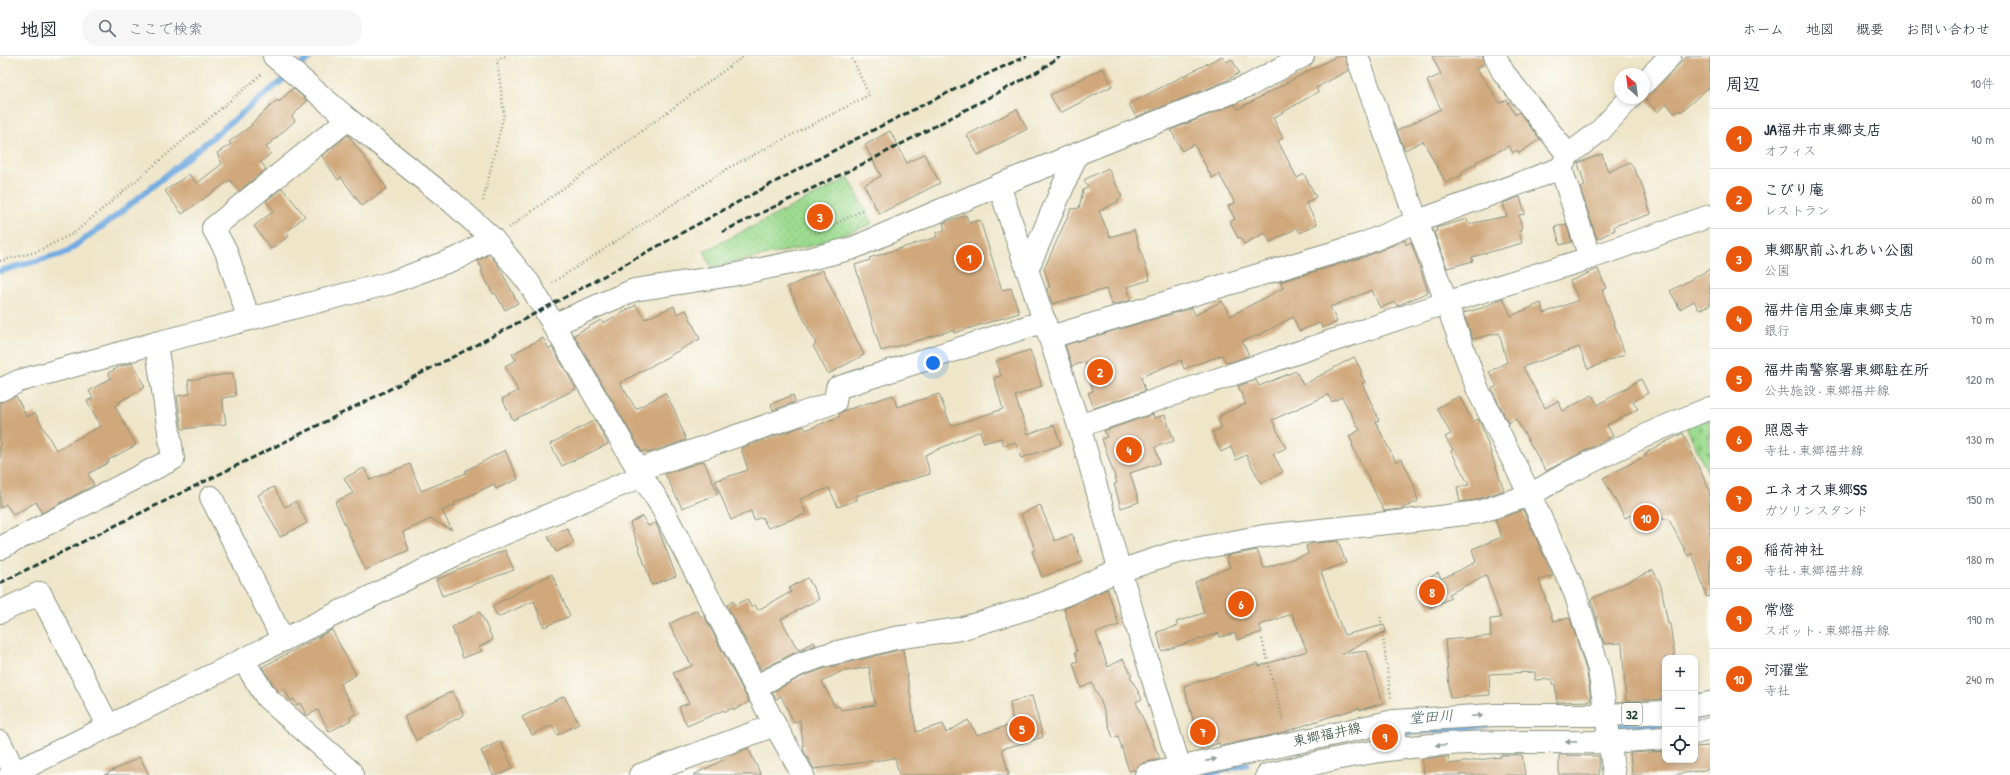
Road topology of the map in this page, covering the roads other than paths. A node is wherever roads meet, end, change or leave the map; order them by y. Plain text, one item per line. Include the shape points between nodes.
1 (1303, 56) edge
2 (1357, 56) edge
3 (1495, 56) edge
4 (1670, 56) edge
5 (276, 58) edge
6 (1650, 77) edge
7 (1625, 104) edge
8 (348, 119) junction
9 (1077, 154) junction
10 (1565, 161) junction
11 (999, 185) junction
12 (1710, 216) edge
13 (1416, 222) junction
14 (484, 231) junction
15 (1590, 258) junction
16 (1026, 270) junction
17 (1445, 303) junction
18 (249, 319) junction
19 (553, 325) junction
20 (1047, 329) junction
21 (156, 343) junction
22 (0, 390) edge
23 (1710, 408) edge
24 (1079, 426) junction
25 (640, 473) junction
26 (1530, 495) junction
27 (211, 497) dead end
28 (0, 548) edge
29 (1120, 571) junction
30 (0, 612) edge
31 (283, 640) junction
32 (243, 660) junction
33 (755, 687) junction
34 (1710, 703) edge
35 (1698, 705) edge
36 (1662, 713) edge
37 (1394, 721) junction
38 (108, 725) junction
39 (775, 725) junction
40 (1608, 728) junction
41 (1710, 729) edge
42 (1698, 732) edge
43 (1662, 737) edge
44 (0, 742) edge
45 (1286, 743) junction
46 (1396, 748) junction
47 (1303, 766) junction
48 (1181, 771) edge
49 (14, 774) edge
50 (352, 775) edge
51 (640, 775) edge
52 (803, 775) edge
53 (1146, 775) edge
54 (1267, 775) edge
55 (1614, 775) edge

1 - 9 street via 1250,85
2 - 13 street
3 - 10 street via 1503,72
4 - 6 street
5 - 8 street
7 - 10 street via 1600,131
8 - 14 street via 452,202
8 - 18 street via 213,228 226,251
9 - 11 street
9 - 16 street
10 - 13 street
10 - 15 street
11 - 16 street
11 - 19 street via 853,248 732,275 634,290
12 - 15 street
13 - 17 street
13 - 20 street via 1363,244
14 - 18 street via 460,256 390,283
14 - 19 street via 529,283
15 - 17 street
16 - 20 street
17 - 24 street
17 - 26 street via 1478,390
18 - 21 street
19 - 25 street
20 - 24 street
20 - 25 street via 837,388 835,402
21 - 22 street via 19,380
21 - 28 street via 173,459
23 - 26 street via 1650,433 1568,473
24 - 29 street
25 - 31 street via 465,550
25 - 33 street via 660,504
26 - 29 street via 1479,512 1264,536 1174,552
26 - 40 street via 1575,593 1599,670
27 - 31 street
29 - 33 street via 1042,604 960,629 895,638 822,656
29 - 48 street
30 - 38 street via 40,593
31 - 32 street
32 - 38 street
32 - 50 street via 267,698
33 - 39 street
34 - 35 street
36 - 40 street, 32
37 -> 40 street, 東郷福井線 via 1494,715
37 - 45 street, 東郷福井線
37 - 46 street
38 - 49 street
39 - 51 street
39 - 52 street
40 - 43 street
40 -> 46 street, 東郷福井線 via 1505,743
40 - 55 street
41 - 42 street
44 - 49 street
45 - 47 street
48 -> 45 street, 東郷福井線
46 - 47 street, 東郷福井線
47 - 54 street, 東郷福井線
48 - 53 street, 東郷福井線

